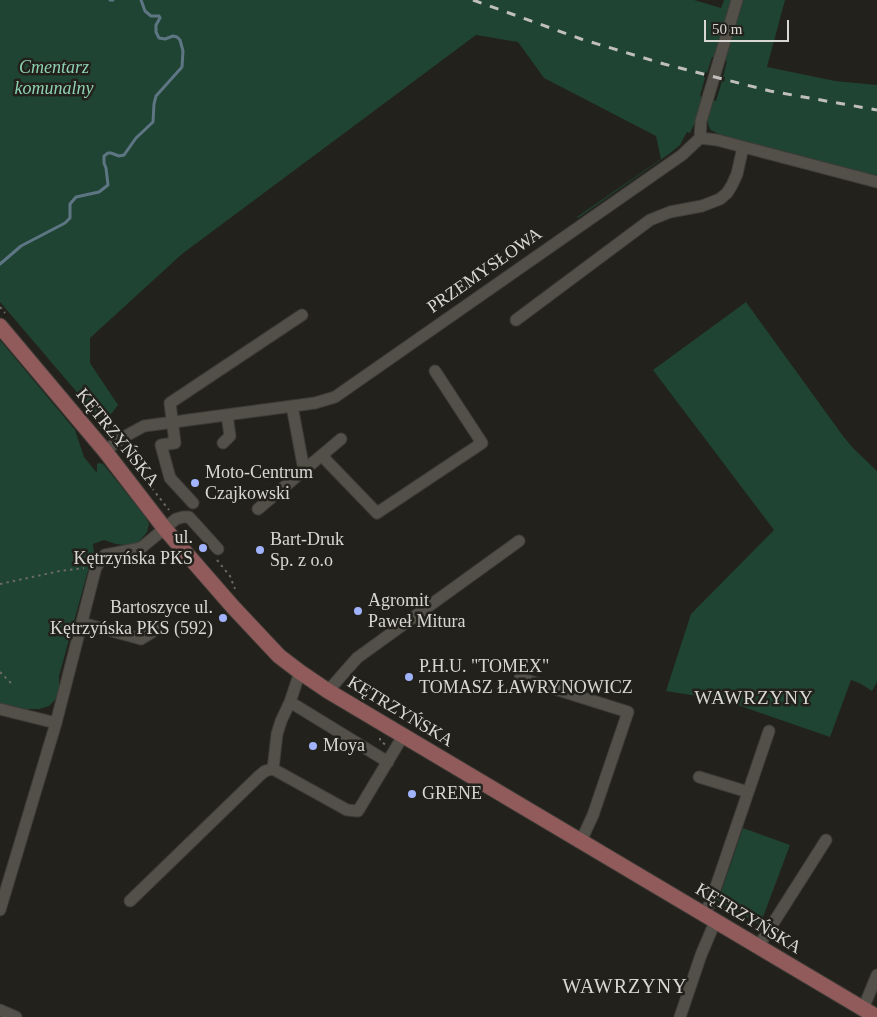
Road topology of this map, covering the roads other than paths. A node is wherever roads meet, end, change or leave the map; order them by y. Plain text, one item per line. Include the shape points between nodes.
1 (737, 0) edge
2 (700, 138) junction
3 (743, 147) junction
4 (877, 182) edge
5 (302, 315) dead end
6 (516, 320) dead end
7 (0, 326) edge
8 (435, 371) dead end
9 (292, 406) junction
10 (227, 415) junction
11 (172, 422) junction
12 (341, 439) dead end
13 (223, 443) dead end
14 (105, 452) junction
15 (322, 456) junction
16 (304, 470) junction
17 (193, 503) dead end
18 (258, 509) dead end
19 (165, 529) junction
20 (520, 542) dead end
21 (218, 549) dead end
22 (82, 623) junction
23 (157, 629) dead end
24 (300, 672) junction
25 (520, 678) dead end
26 (328, 691) junction
27 (290, 702) junction
28 (0, 709) edge
29 (56, 722) junction
30 (769, 731) dead end
31 (403, 736) junction
32 (388, 762) junction
33 (273, 769) junction
34 (699, 777) dead end
35 (748, 792) junction
36 (826, 840) dead end
37 (581, 841) junction
38 (130, 901) dead end
39 (0, 910) edge
40 (709, 918) junction
41 (758, 947) junction
42 (877, 975) edge
43 (863, 1009) junction
44 (0, 1010) edge
45 (16, 1017) edge
46 (680, 1017) edge
47 (877, 1017) edge

1 - 2 street
2 - 3 street
2 - 9 street, PRZEMYSŁOWA via 682,154 335,397
3 - 4 street
3 - 6 street via 732,186 720,199 650,220
5 - 11 street via 170,402
7 - 14 main road, KĘTRZYŃSKA
8 - 15 street via 482,443 377,513
9 - 10 street, PRZEMYSŁOWA
9 - 16 street
10 - 11 street, PRZEMYSŁOWA
10 - 13 street via 230,436
11 - 14 street, PRZEMYSŁOWA via 134,430
11 - 17 street via 175,443 162,445 170,478
12 - 15 street
14 - 19 main road, KĘTRZYŃSKA
15 - 16 street
16 - 18 street
19 - 21 street via 179,518 189,517
19 - 22 street via 141,548 105,555 96,567
19 - 24 main road, KĘTRZYŃSKA via 254,630
20 - 26 street via 357,658
22 - 23 street via 141,639
22 - 29 street
24 - 26 main road, KĘTRZYŃSKA
24 - 27 street
25 - 37 street via 628,712
26 - 31 main road, KĘTRZYŃSKA
27 - 32 street
27 - 33 street via 277,734
28 - 29 street
29 - 39 street
30 - 35 street
31 - 32 street
31 - 37 main road, KĘTRZYŃSKA
32 - 33 street via 358,811 348,810
33 - 38 street via 259,776
34 - 35 street
35 - 40 street via 710,904
36 - 41 street
37 - 40 main road, KĘTRZYŃSKA
40 - 41 main road, KĘTRZYŃSKA
40 - 46 street via 701,955
41 - 43 main road, KĘTRZYŃSKA
42 - 43 street
43 - 47 main road, KĘTRZYŃSKA
44 - 45 street

